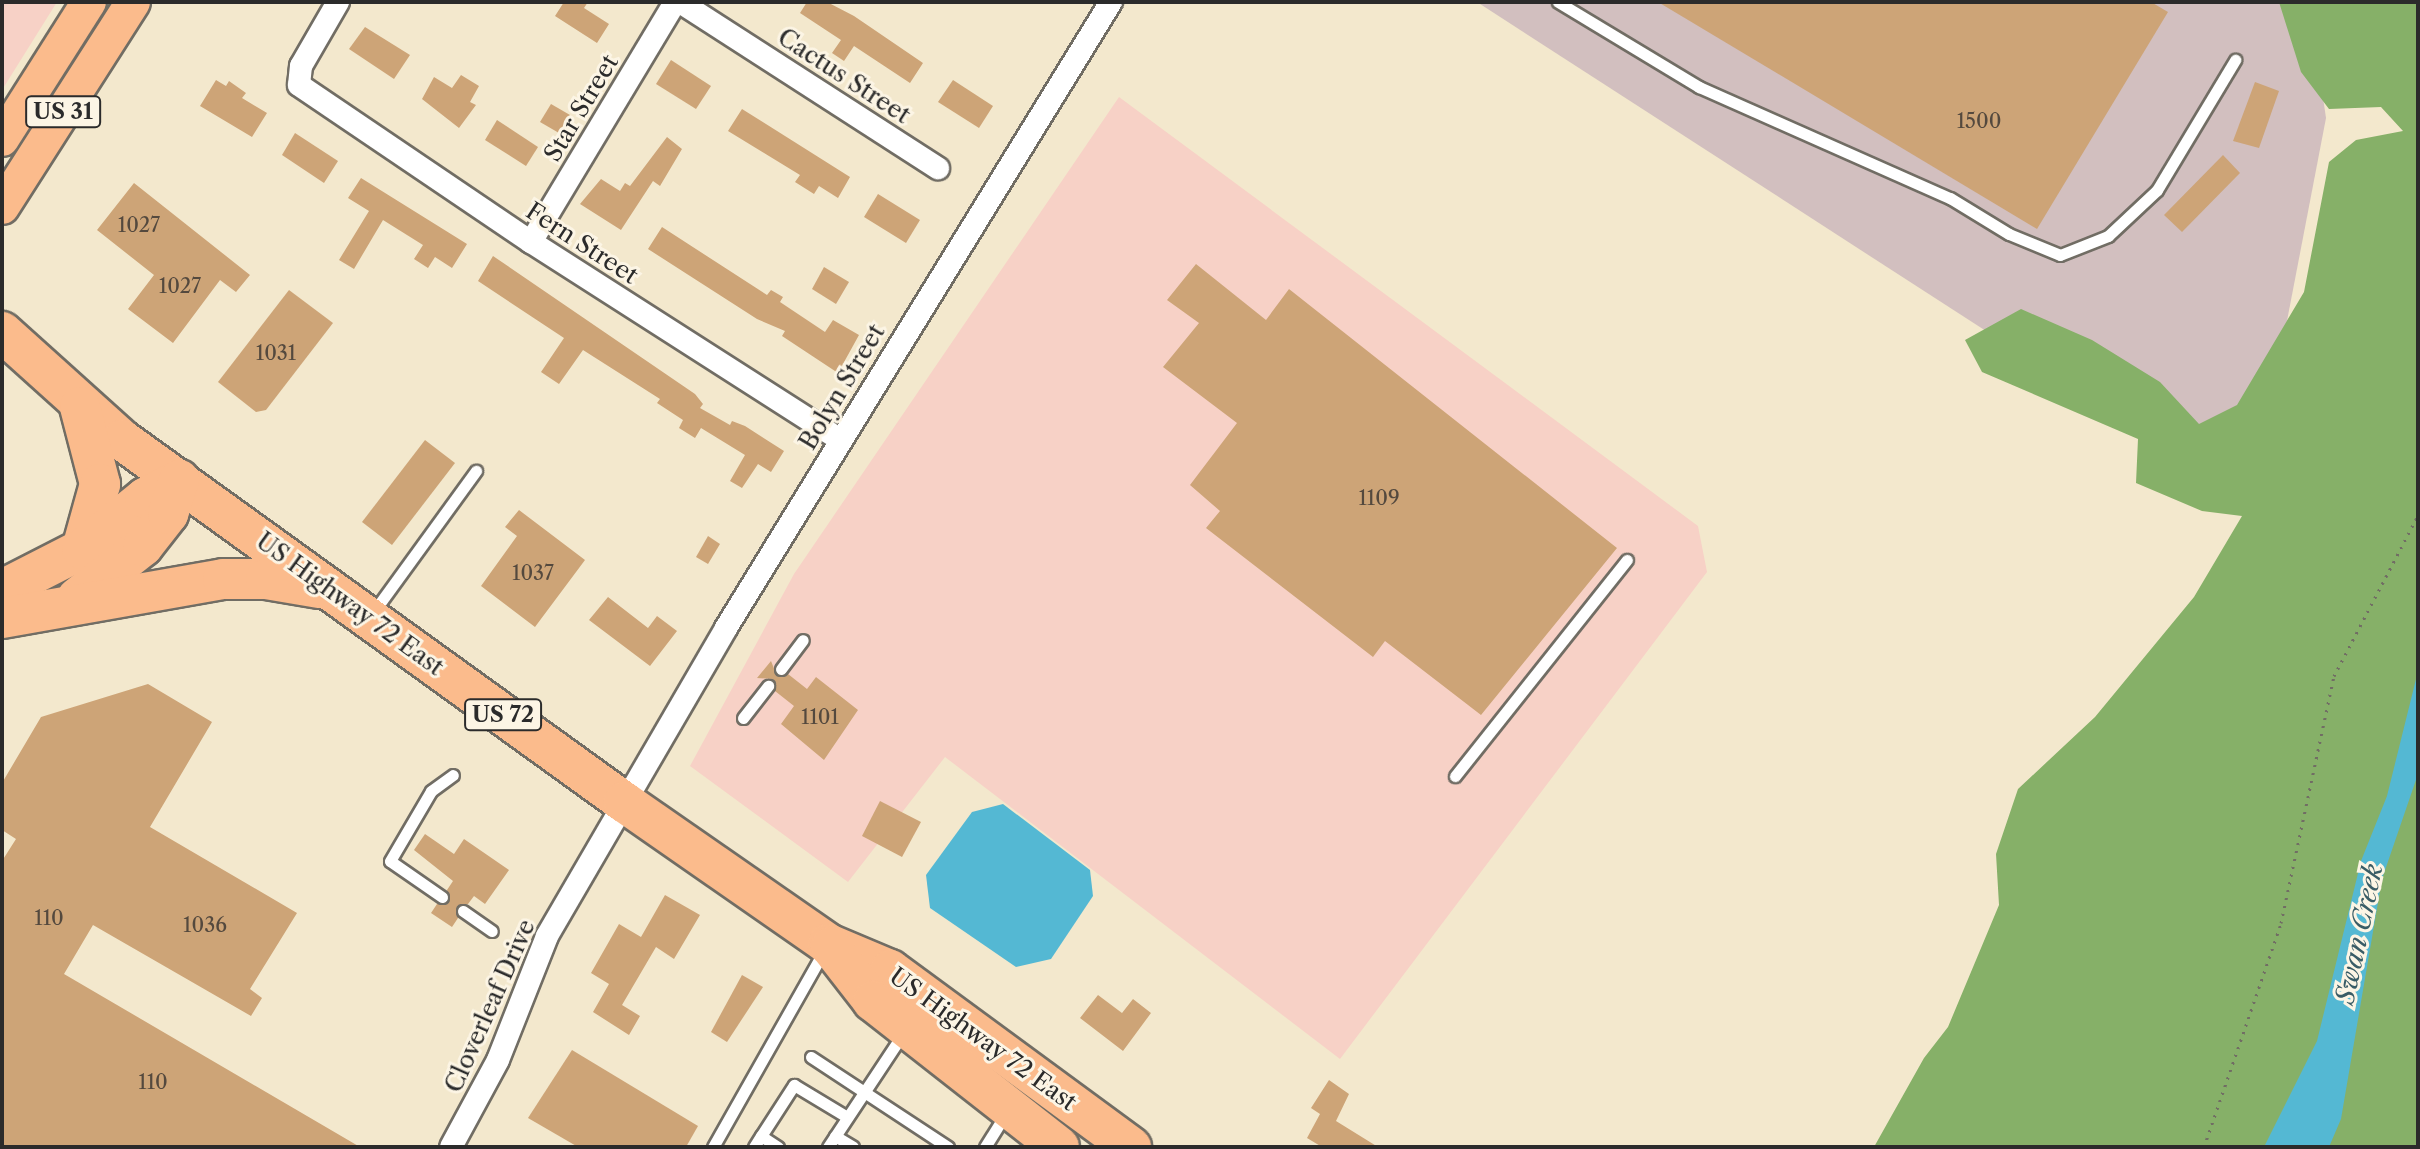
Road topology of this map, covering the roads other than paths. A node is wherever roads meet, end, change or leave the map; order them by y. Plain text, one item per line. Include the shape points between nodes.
1 (89, 2) edge
2 (133, 2) edge
3 (338, 2) edge
4 (678, 2) edge
5 (1111, 2) edge
6 (1558, 2) edge
7 (2235, 60) dead end
8 (2, 139) edge
9 (938, 168) dead end
10 (2, 207) edge
11 (531, 242) junction
12 (2, 332) edge
13 (80, 407) junction
14 (841, 440) junction
15 (476, 471) dead end
16 (179, 480) junction
17 (82, 549) junction
18 (1627, 560) dead end
19 (2, 590) edge
20 (330, 590) junction
21 (59, 606) junction
22 (369, 617) junction
23 (2, 618) edge
24 (803, 640) dead end
25 (781, 669) dead end
26 (768, 686) dead end
27 (743, 718) dead end
28 (453, 775) dead end
29 (1455, 776) dead end
30 (624, 802) junction
31 (442, 897) dead end
32 (463, 911) dead end
33 (492, 931) dead end
34 (828, 944) junction
35 (907, 1027) junction
36 (811, 1057) dead end
37 (990, 1068) junction
38 (864, 1092) junction
39 (1009, 1108) junction
40 (847, 1117) junction
41 (835, 1136) junction
42 (757, 1142) edge
43 (451, 1147) edge
44 (713, 1147) edge
45 (778, 1147) edge
46 (828, 1147) edge
47 (853, 1147) edge
48 (948, 1147) edge
49 (985, 1147) edge
50 (1059, 1147) edge
51 (1131, 1147) edge

1 - 8 main road, US 31
2 - 10 main road, US 31
3 - 11 street, Fern Street via 301,66 299,85
4 - 9 street, Cactus Street
4 - 11 street, Star Street
5 - 14 street, Bolyn Street
6 - 7 lane via 1699,87 1950,198 2009,234 2060,255 2108,236 2157,190
11 - 14 street, Fern Street
12 - 13 highway, US Highway 72 East / US 72
13 - 16 highway, US Highway 72 East / US 72
13 - 17 highway via 100,484
14 - 30 street, Bolyn Street
15 - 22 lane
16 - 17 highway via 145,498
16 - 20 highway, US Highway 72 East / US 72
16 - 21 highway via 168,514 143,546 97,586
17 - 19 highway
18 - 29 lane
20 - 21 highway via 287,581 223,579
20 - 22 highway, US Highway 72 East / US 72
21 - 23 highway
22 - 30 highway, US Highway 72 East / US 72
24 - 25 lane
26 - 27 lane
28 - 31 lane via 431,791 390,861
30 - 34 highway, US Highway 72 East / US 72
30 - 43 street, Cloverleaf Drive via 547,936 498,1060
32 - 33 lane
34 - 35 highway, US Highway 72 East / US 72 via 873,1001
34 - 37 highway, US Highway 72 East / US 72 via 890,970
34 - 44 lane
35 - 37 highway, US Highway 72 East / US 72
35 - 38 lane
36 - 38 lane
37 - 39 highway, US Highway 72 East / US 72
37 - 51 highway, US Highway 72 East / US 72
38 - 40 lane
38 - 48 lane
39 - 49 lane
39 - 50 highway, US Highway 72 East / US 72
40 - 41 lane
40 - 42 lane via 794,1085
41 - 46 lane
41 - 47 lane
42 - 45 lane

